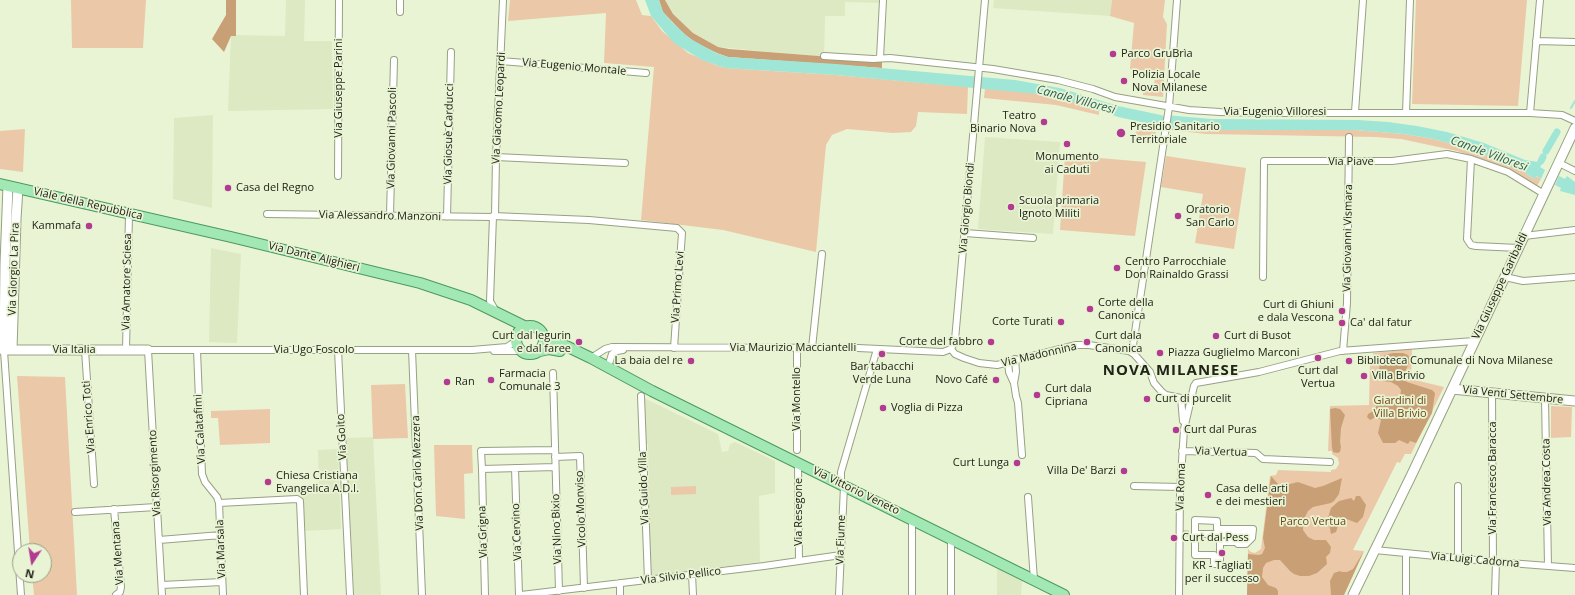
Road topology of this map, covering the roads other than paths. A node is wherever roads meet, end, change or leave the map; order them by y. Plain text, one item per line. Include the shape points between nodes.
1 (339, 0) edge
2 (400, 0) edge
3 (503, 0) edge
4 (883, 0) edge
5 (985, 0) edge
6 (1177, 0) edge
7 (1363, 0) edge
8 (1410, 0) edge
9 (1540, 0) edge
10 (400, 12) dead end
11 (1536, 41) junction
12 (1575, 42) edge
13 (451, 52) dead end
14 (824, 56) dead end
15 (880, 58) junction
16 (394, 60) dead end
17 (501, 61) junction
18 (979, 67) junction
19 (646, 73) dead end
20 (1169, 107) junction
21 (1355, 112) junction
22 (1406, 113) junction
23 (1530, 113) junction
24 (1575, 120) edge
25 (1575, 128) edge
26 (1349, 137) dead end
27 (496, 157) junction
28 (1471, 159) junction
29 (1349, 162) junction
30 (625, 163) dead end
31 (1559, 163) junction
32 (1575, 171) edge
33 (338, 176) dead end
34 (9, 186) edge
35 (1544, 194) junction
36 (129, 214) junction
37 (267, 214) dead end
38 (390, 215) junction
39 (447, 217) junction
40 (494, 217) junction
41 (177, 225) joint
42 (677, 228) joint
43 (1575, 230) edge
44 (965, 233) junction
45 (1524, 236) junction
46 (1033, 238) dead end
47 (1518, 248) junction
48 (822, 254) dead end
49 (1263, 277) dead end
50 (1505, 277) junction
51 (1575, 278) edge
52 (450, 294) junction
53 (495, 310) junction
54 (526, 327) junction
55 (517, 337) junction
56 (544, 338) junction
57 (1474, 341) junction
58 (634, 348) junction
59 (674, 348) junction
60 (797, 348) junction
61 (812, 348) junction
62 (877, 349) junction
63 (951, 349) junction
64 (85, 350) junction
65 (126, 350) junction
66 (148, 350) junction
67 (197, 350) junction
68 (338, 350) junction
69 (412, 350) junction
70 (480, 350) junction
71 (1132, 350) junction
72 (521, 351) junction
73 (540, 351) junction
74 (1343, 351) junction
75 (7, 352) edge
76 (591, 358) junction
77 (1012, 360) junction
78 (608, 366) junction
79 (552, 374) dead end
80 (1452, 389) junction
81 (644, 393) junction
82 (1492, 393) junction
83 (1545, 398) junction
84 (1575, 401) edge
85 (1184, 429) junction
86 (797, 450) dead end
87 (1182, 451) junction
88 (555, 453) junction
89 (1022, 455) dead end
90 (1330, 462) dead end
91 (798, 463) junction
92 (515, 468) junction
93 (555, 468) junction
94 (482, 469) junction
95 (94, 484) dead end
96 (844, 486) junction
97 (1134, 486) dead end
98 (1458, 486) dead end
99 (1181, 487) junction
100 (1028, 497) dead end
101 (219, 503) junction
102 (156, 507) junction
103 (114, 509) junction
104 (75, 512) dead end
105 (912, 519) junction
106 (1195, 534) junction
107 (1252, 534) junction
108 (221, 535) junction
109 (951, 538) junction
110 (159, 540) junction
111 (1375, 550) junction
112 (1406, 553) junction
113 (841, 555) junction
114 (1458, 558) junction
115 (799, 561) junction
116 (1494, 562) junction
117 (1548, 566) junction
118 (1575, 568) edge
119 (692, 574) junction
120 (648, 580) junction
121 (1034, 580) junction
122 (222, 582) junction
123 (620, 583) junction
124 (162, 585) junction
125 (584, 588) junction
126 (559, 590) junction
127 (21, 595) edge
128 (116, 595) edge
129 (162, 595) edge
130 (223, 595) edge
131 (304, 595) edge
132 (350, 595) edge
133 (422, 595) edge
134 (485, 595) edge
135 (520, 595) edge
136 (620, 595) edge
137 (693, 595) edge
138 (839, 595) edge
139 (912, 595) edge
140 (951, 595) edge
141 (1064, 595) edge
142 (1179, 595) edge
143 (1353, 595) edge
144 (1406, 595) edge
145 (1495, 595) edge

1 - 33 street, Via Giuseppe Parini
2 - 10 street
3 - 17 street, Via Giacomo Leopardi
4 - 15 street
5 - 18 street, Via Giorgio Biondi
6 - 20 street
7 - 21 street
8 - 22 street
9 - 11 street
11 - 12 street
11 - 23 street
13 - 39 street, Via Giosuè Carducci
14 - 15 street, Via Eugenio Villoresi
15 - 18 street, Via Eugenio Villoresi
16 - 38 street, Via Giovanni Pascoli
17 - 19 street, Via Eugenio Montale
17 - 27 street, Via Giacomo Leopardi
18 - 20 street, Via Eugenio Villoresi via 1058,80 1115,97
18 - 44 street, Via Giorgio Biondi
20 - 21 street, Via Eugenio Villoresi via 1220,112
20 - 71 street
21 - 22 street, Via Eugenio Villoresi
22 - 23 street, Via Eugenio Villoresi
23 - 24 street, Via Eugenio Villoresi via 1562,115
25 - 31 main road, Via Giuseppe Garibaldi
26 - 29 street, Via Giovanni Vismara
27 - 30 street
27 - 40 street, Via Giacomo Leopardi
28 - 29 street, Via Piave via 1448,154 1392,161
28 - 35 street, Via Piave via 1508,172
28 - 47 street via 1467,239 1476,246
29 - 49 street, Via Piave via 1264,161
29 - 74 street, Via Giovanni Vismara via 1347,303
31 - 32 street
31 - 35 main road, Via Giuseppe Garibaldi
34 - 36 main road, Viale della Repubblica
34 - 75 main road, Via Giorgio La Pira via 5,256
35 - 45 main road, Via Giuseppe Garibaldi
36 - 41 main road, Viale della Repubblica
36 - 65 street, Via Amatore Sciesa
37 - 38 street, Via Alessandro Manzoni
38 - 39 street, Via Alessandro Manzoni
39 - 40 street, Via Alessandro Manzoni
40 - 42 street, Via Alessandro Manzoni via 589,220
40 - 53 street, Via Giacomo Leopardi via 490,301
41 - 52 main road, Via Dante Alighieri via 399,278
42 - 59 street, Via Primo Levi via 682,233
43 - 45 street
44 - 46 street
44 - 63 street, Via Giorgio Biondi via 955,340
45 - 47 main road, Via Giuseppe Garibaldi
47 - 50 main road, Via Giuseppe Garibaldi
48 - 61 street
50 - 51 street via 1523,281
50 - 57 main road, Via Giuseppe Garibaldi
52 - 53 main road, Via Dante Alighieri
52 - 55 main road, Via Dante Alighieri via 511,326
53 - 54 main road, Via Dante Alighieri
54 - 55 main road
54 - 56 main road via 536,327
55 - 70 street, Via Ugo Foscolo via 507,347
55 - 72 main road
56 - 73 main road
56 - 76 main road, Via Vittorio Veneto
57 - 74 street
57 - 80 main road, Via Giuseppe Garibaldi
58 - 59 street, Via Maurizio Macciantelli
58 - 76 street, Via Maurizio Macciantelli via 612,347
58 - 78 street, Via Maurizio Macciantelli via 614,352
59 - 60 street, Via Maurizio Macciantelli
60 - 61 street, Via Maurizio Macciantelli
60 - 86 street, Via Montello
61 - 62 street, Via Maurizio Macciantelli
62 - 63 street, Via Maurizio Macciantelli via 943,352
62 - 96 street, Via Fiume via 841,472 841,482
63 - 77 street, Via Madonnina via 957,355 980,363 997,364
64 - 65 main road, Via Italia
64 - 75 main road, Via Italia
64 - 95 street, Via Enrico Toti
65 - 66 main road, Via Italia
66 - 67 street, Via Ugo Foscolo
66 - 102 street, Via Risorgimento
67 - 68 street, Via Ugo Foscolo
67 - 101 street, Via Calatafimi via 202,474
68 - 69 street, Via Ugo Foscolo
68 - 132 street, Via Goito
69 - 70 street, Via Ugo Foscolo
69 - 133 street, Via Don Carlo Mezzera
70 - 72 street, Via Ugo Foscolo
71 - 77 street, Via Madonnina via 1076,345
71 - 85 street via 1161,391 1166,395 1181,398
72 - 73 main road via 528,354
73 - 81 main road, Via Vittorio Veneto via 549,349 568,353
74 - 85 street, Via Roma via 1259,372 1198,382 1194,386
75 - 127 street
76 - 78 main road, Via Vittorio Veneto
77 - 89 street via 1016,372 1014,383
78 - 81 main road, Via Vittorio Veneto
79 - 88 street, Via Nino Bixio
80 - 82 main road, Via Venti Settembre
80 - 111 main road, Via Giuseppe Garibaldi
81 - 91 main road, Via Vittorio Veneto
81 - 120 street, Via Guido Villa
82 - 83 main road, Via Venti Settembre
82 - 116 street, Via Francesco Baracca
83 - 84 main road, Via Venti Settembre
83 - 117 street, Via Andrea Costa
85 - 87 street, Via Roma
87 - 90 street, Via Vertua via 1256,453 1263,459
87 - 99 street, Via Roma
88 - 93 street, Via Nino Bixio
88 - 94 street via 481,451
88 - 125 street, Vicolo Monviso via 580,456
91 - 96 main road, Via Vittorio Veneto
91 - 115 street, Via Resegone
92 - 93 street
92 - 94 street
92 - 135 street, Via Cervino
93 - 126 street, Via Nino Bixio
94 - 134 street, Via Grigna
96 - 105 main road, Via Vittorio Veneto
96 - 113 street, Via Fiume
97 - 99 street
98 - 114 street
99 - 142 street, Via Roma
100 - 121 street
101 - 108 street, Via Marsala
101 - 131 street via 297,499 300,501
102 - 103 street
102 - 110 street, Via Risorgimento
103 - 104 street
103 - 128 street, Via Mentana via 121,587
105 - 109 main road, Via Vittorio Veneto
105 - 139 street
106 - 107 street
106 - 107 street via 1195,520 1217,521 1217,529 1253,529
106 - 107 street via 1195,555 1214,555 1214,564 1220,564 1220,542 1246,544 1252,538
108 - 110 street
108 - 122 street, Via Marsala
109 - 121 main road, Via Vittorio Veneto
109 - 140 street
110 - 124 street, Via Risorgimento
111 - 112 street, Via Luigi Cadorna
111 - 143 main road, Via Giuseppe Garibaldi
112 - 114 street, Via Luigi Cadorna
112 - 144 street
113 - 115 street, Via Silvio Pellico
113 - 138 street, Via Fiume
114 - 116 street, Via Luigi Cadorna
115 - 119 street, Via Silvio Pellico
116 - 117 street, Via Luigi Cadorna
116 - 145 street, Via Francesco Baracca
117 - 118 street, Via Luigi Cadorna
119 - 120 street, Via Silvio Pellico
119 - 137 street
120 - 123 street, Via Silvio Pellico
121 - 141 main road, Via Vittorio Veneto
122 - 124 street
122 - 130 street, Via Marsala
123 - 125 street, Via Silvio Pellico
123 - 136 street
124 - 129 street, Via Risorgimento
125 - 126 street, Via Silvio Pellico
126 - 135 street, Via Silvio Pellico

